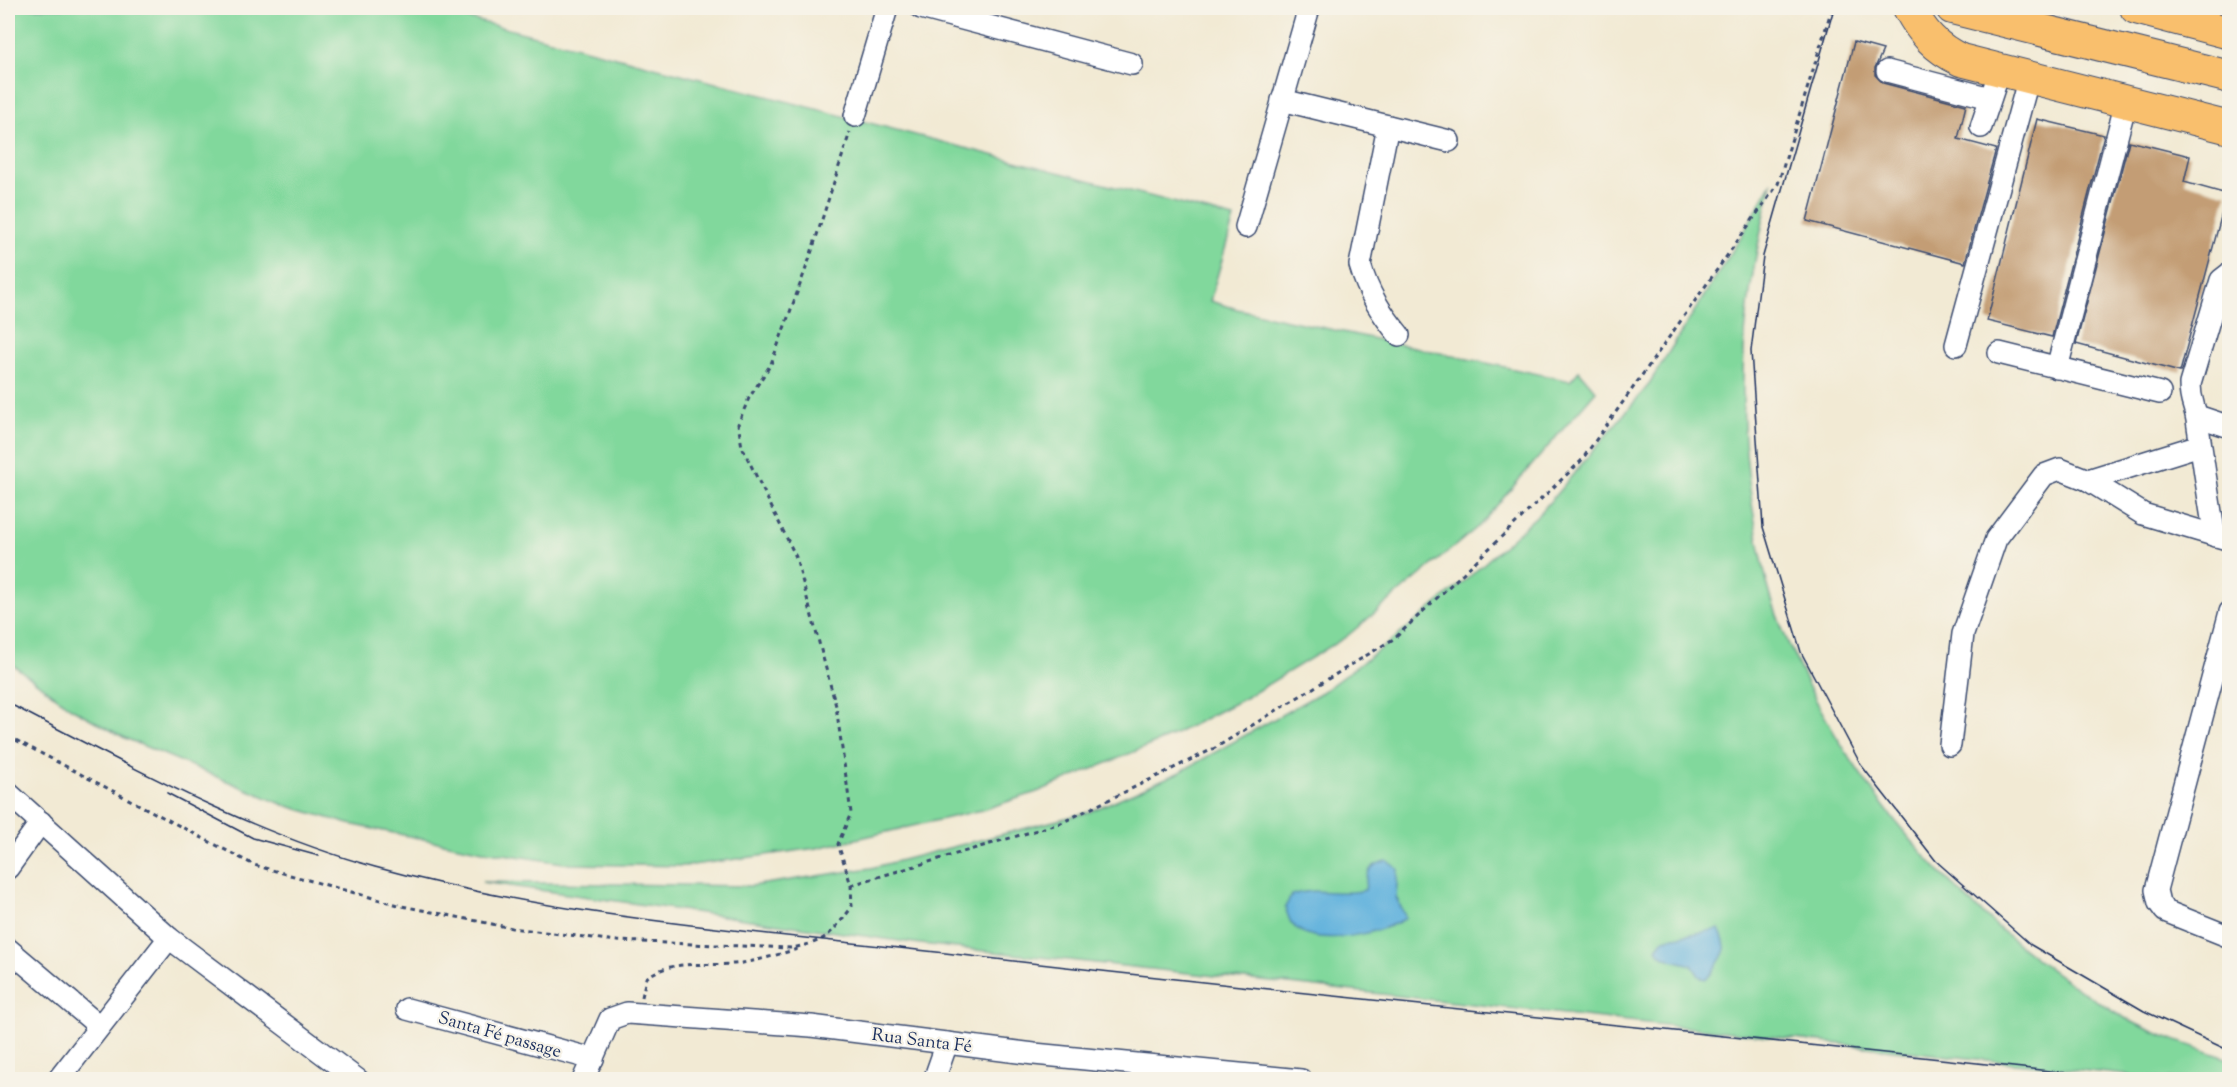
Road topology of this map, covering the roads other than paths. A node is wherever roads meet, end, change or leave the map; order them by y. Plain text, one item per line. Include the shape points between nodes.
1 (886, 8) edge
2 (921, 8) edge
3 (1309, 8) edge
4 (1909, 8) edge
5 (1952, 8) edge
6 (2136, 8) edge
7 (2229, 33) edge
8 (1132, 64) dead end
9 (1887, 71) dead end
10 (2229, 77) edge
11 (2006, 82) junction
12 (1282, 100) junction
13 (2126, 102) junction
14 (855, 116) road end
15 (1388, 126) junction
16 (1981, 127) dead end
17 (2229, 128) edge
18 (1449, 141) dead end
19 (1246, 226) dead end
20 (2229, 273) edge
21 (1399, 334) dead end
22 (1956, 345) dead end
23 (1998, 353) dead end
24 (2057, 368) junction
25 (2160, 393) dead end
26 (2197, 416) junction
27 (2229, 427) edge
28 (2200, 445) junction
29 (2088, 480) junction
30 (2222, 538) edge
31 (2229, 612) edge
32 (1950, 745) dead end
33 (8, 793) edge
34 (41, 822) junction
35 (8, 868) edge
36 (169, 938) junction
37 (2229, 938) edge
38 (8, 949) edge
39 (407, 1009) dead end
40 (99, 1026) junction
41 (947, 1043) junction
42 (593, 1059) junction
43 (58, 1080) edge
44 (358, 1080) edge
45 (583, 1080) edge
46 (934, 1080) edge
47 (1301, 1080) edge

1 - 14 street
2 - 8 street
3 - 12 street
4 - 11 highway via 1922,31 1944,52
5 - 10 highway
6 - 7 highway
9 - 11 street
11 - 13 highway
11 - 16 street
11 - 22 street
12 - 15 street
12 - 19 street
13 - 17 highway
13 - 24 street
15 - 18 street
15 - 21 street via 1360,265 1366,286
20 - 26 street via 2221,280 2190,384 2190,401
23 - 24 street
24 - 25 street
26 - 27 street
26 - 28 street
28 - 29 street
28 - 30 street
29 - 30 street via 2143,514
29 - 32 street via 2060,469 2044,475 1996,539 1964,634
31 - 37 street via 2156,891 2165,911
33 - 34 street
34 - 35 street
34 - 36 street
36 - 40 street
36 - 44 street
38 - 40 street
39 - 42 street, Santa Fé passage
40 - 43 street
41 - 42 street, Rua Santa Fé via 811,1026 638,1014 613,1016
41 - 46 street
41 - 47 street, Rua Santa Fé
42 - 45 street, Rua Santa Fé

